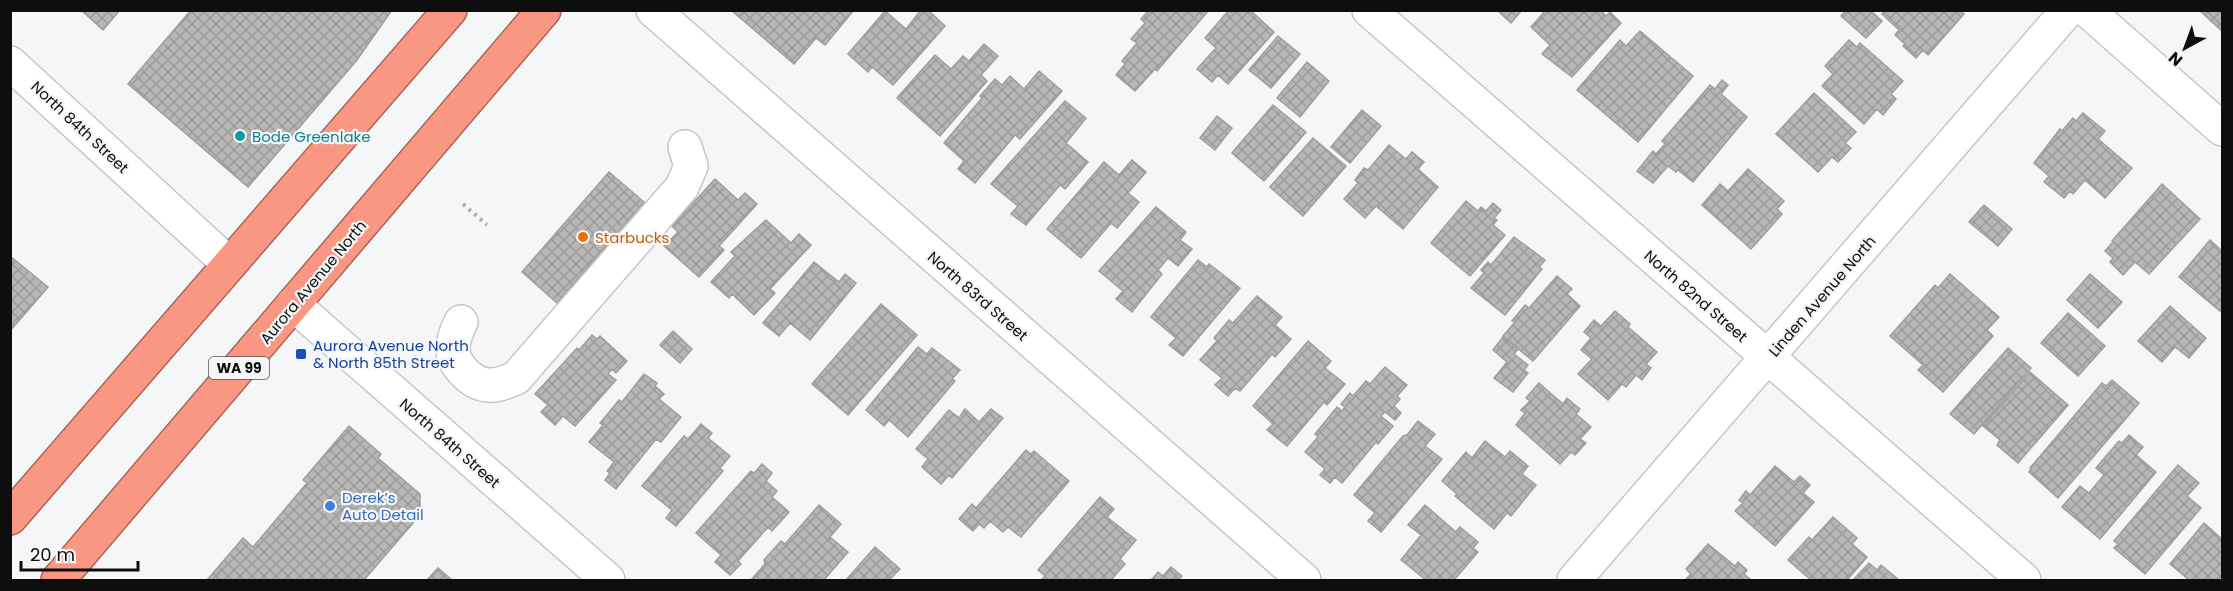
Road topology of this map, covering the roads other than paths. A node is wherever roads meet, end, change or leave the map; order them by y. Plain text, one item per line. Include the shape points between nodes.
1 (450, 10) edge
2 (544, 10) edge
3 (653, 10) edge
4 (1369, 10) edge
5 (2068, 10) edge
6 (2087, 10) edge
7 (12, 68) edge
8 (2223, 129) edge
9 (685, 147) dead end
10 (229, 264) junction
11 (293, 304) junction
12 (461, 322) dead end
13 (1768, 358) junction
14 (10, 518) edge
15 (58, 580) edge
16 (608, 580) edge
17 (1304, 580) edge
18 (1574, 580) edge
19 (2025, 580) edge

1 - 10 highway
2 - 11 highway, Aurora Avenue North / WA 99
3 - 17 street, North 83rd Street
4 - 13 street, North 82nd Street
5 - 13 street, Linden Avenue North
6 - 8 street
7 - 10 street, North 84th Street
9 - 12 street via 691,166 682,187 516,378 488,386 459,367 452,351
10 - 14 highway
11 - 15 highway, Aurora Avenue North / WA 99
11 - 16 street, North 84th Street
13 - 18 street, Linden Avenue North
13 - 19 street, North 82nd Street

